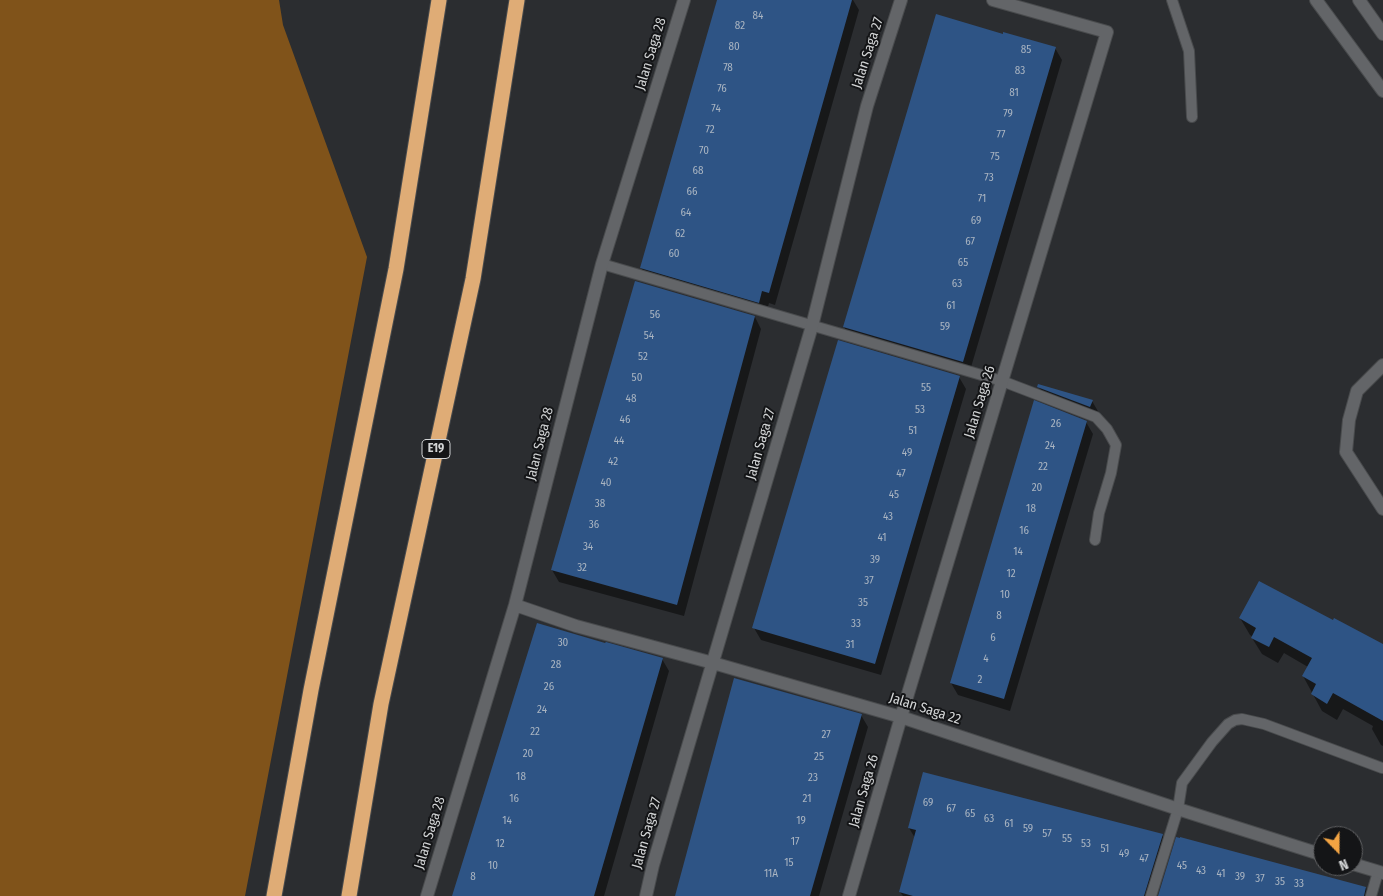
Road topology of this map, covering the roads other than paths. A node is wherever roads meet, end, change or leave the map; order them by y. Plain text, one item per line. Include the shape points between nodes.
1 (439, 0) edge
2 (517, 0) edge
3 (684, 0) edge
4 (901, 0) edge
5 (993, 0) edge
6 (1172, 0) edge
7 (1316, 0) edge
8 (1359, 0) edge
9 (1383, 34) edge
10 (1383, 91) edge
11 (1192, 118) dead end
12 (602, 264) junction
13 (812, 326) junction
14 (1383, 365) edge
15 (1002, 380) junction
16 (1383, 509) edge
17 (1095, 540) dead end
18 (514, 605) junction
19 (713, 663) junction
20 (901, 716) junction
21 (1382, 768) dead end
22 (1178, 809) junction
23 (1313, 851) edge
24 (1363, 867) edge
25 (1380, 872) edge
26 (274, 896) edge
27 (350, 896) edge
28 (427, 896) edge
29 (646, 896) edge
30 (849, 896) edge
31 (1151, 896) edge
32 (1371, 896) edge

1 - 26 highway via 396,269 311,690
2 - 27 highway, E19 via 473,279 381,704
3 - 12 street, Jalan Saga 28
4 - 13 street, Jalan Saga 27 via 867,106
5 - 15 street, Jalan Saga 26 via 1107,32
6 - 11 lane via 1189,51
7 - 10 street
8 - 9 street
12 - 13 lane
12 - 18 street, Jalan Saga 28
13 - 15 lane
13 - 19 street, Jalan Saga 27
14 - 16 street via 1357,392 1349,420 1346,452
15 - 17 lane via 1096,417 1107,429 1116,445
15 - 20 street, Jalan Saga 26
18 - 19 street, Jalan Saga 22 via 576,626
18 - 28 street, Jalan Saga 28
19 - 20 street, Jalan Saga 22
19 - 29 street, Jalan Saga 27
20 - 22 street, Jalan Saga 22
20 - 30 street, Jalan Saga 26
21 - 22 lane via 1264,724 1242,719 1228,724 1182,783
22 - 23 street, Jalan Saga 22
22 - 31 lane
24 - 25 street
25 - 32 lane

